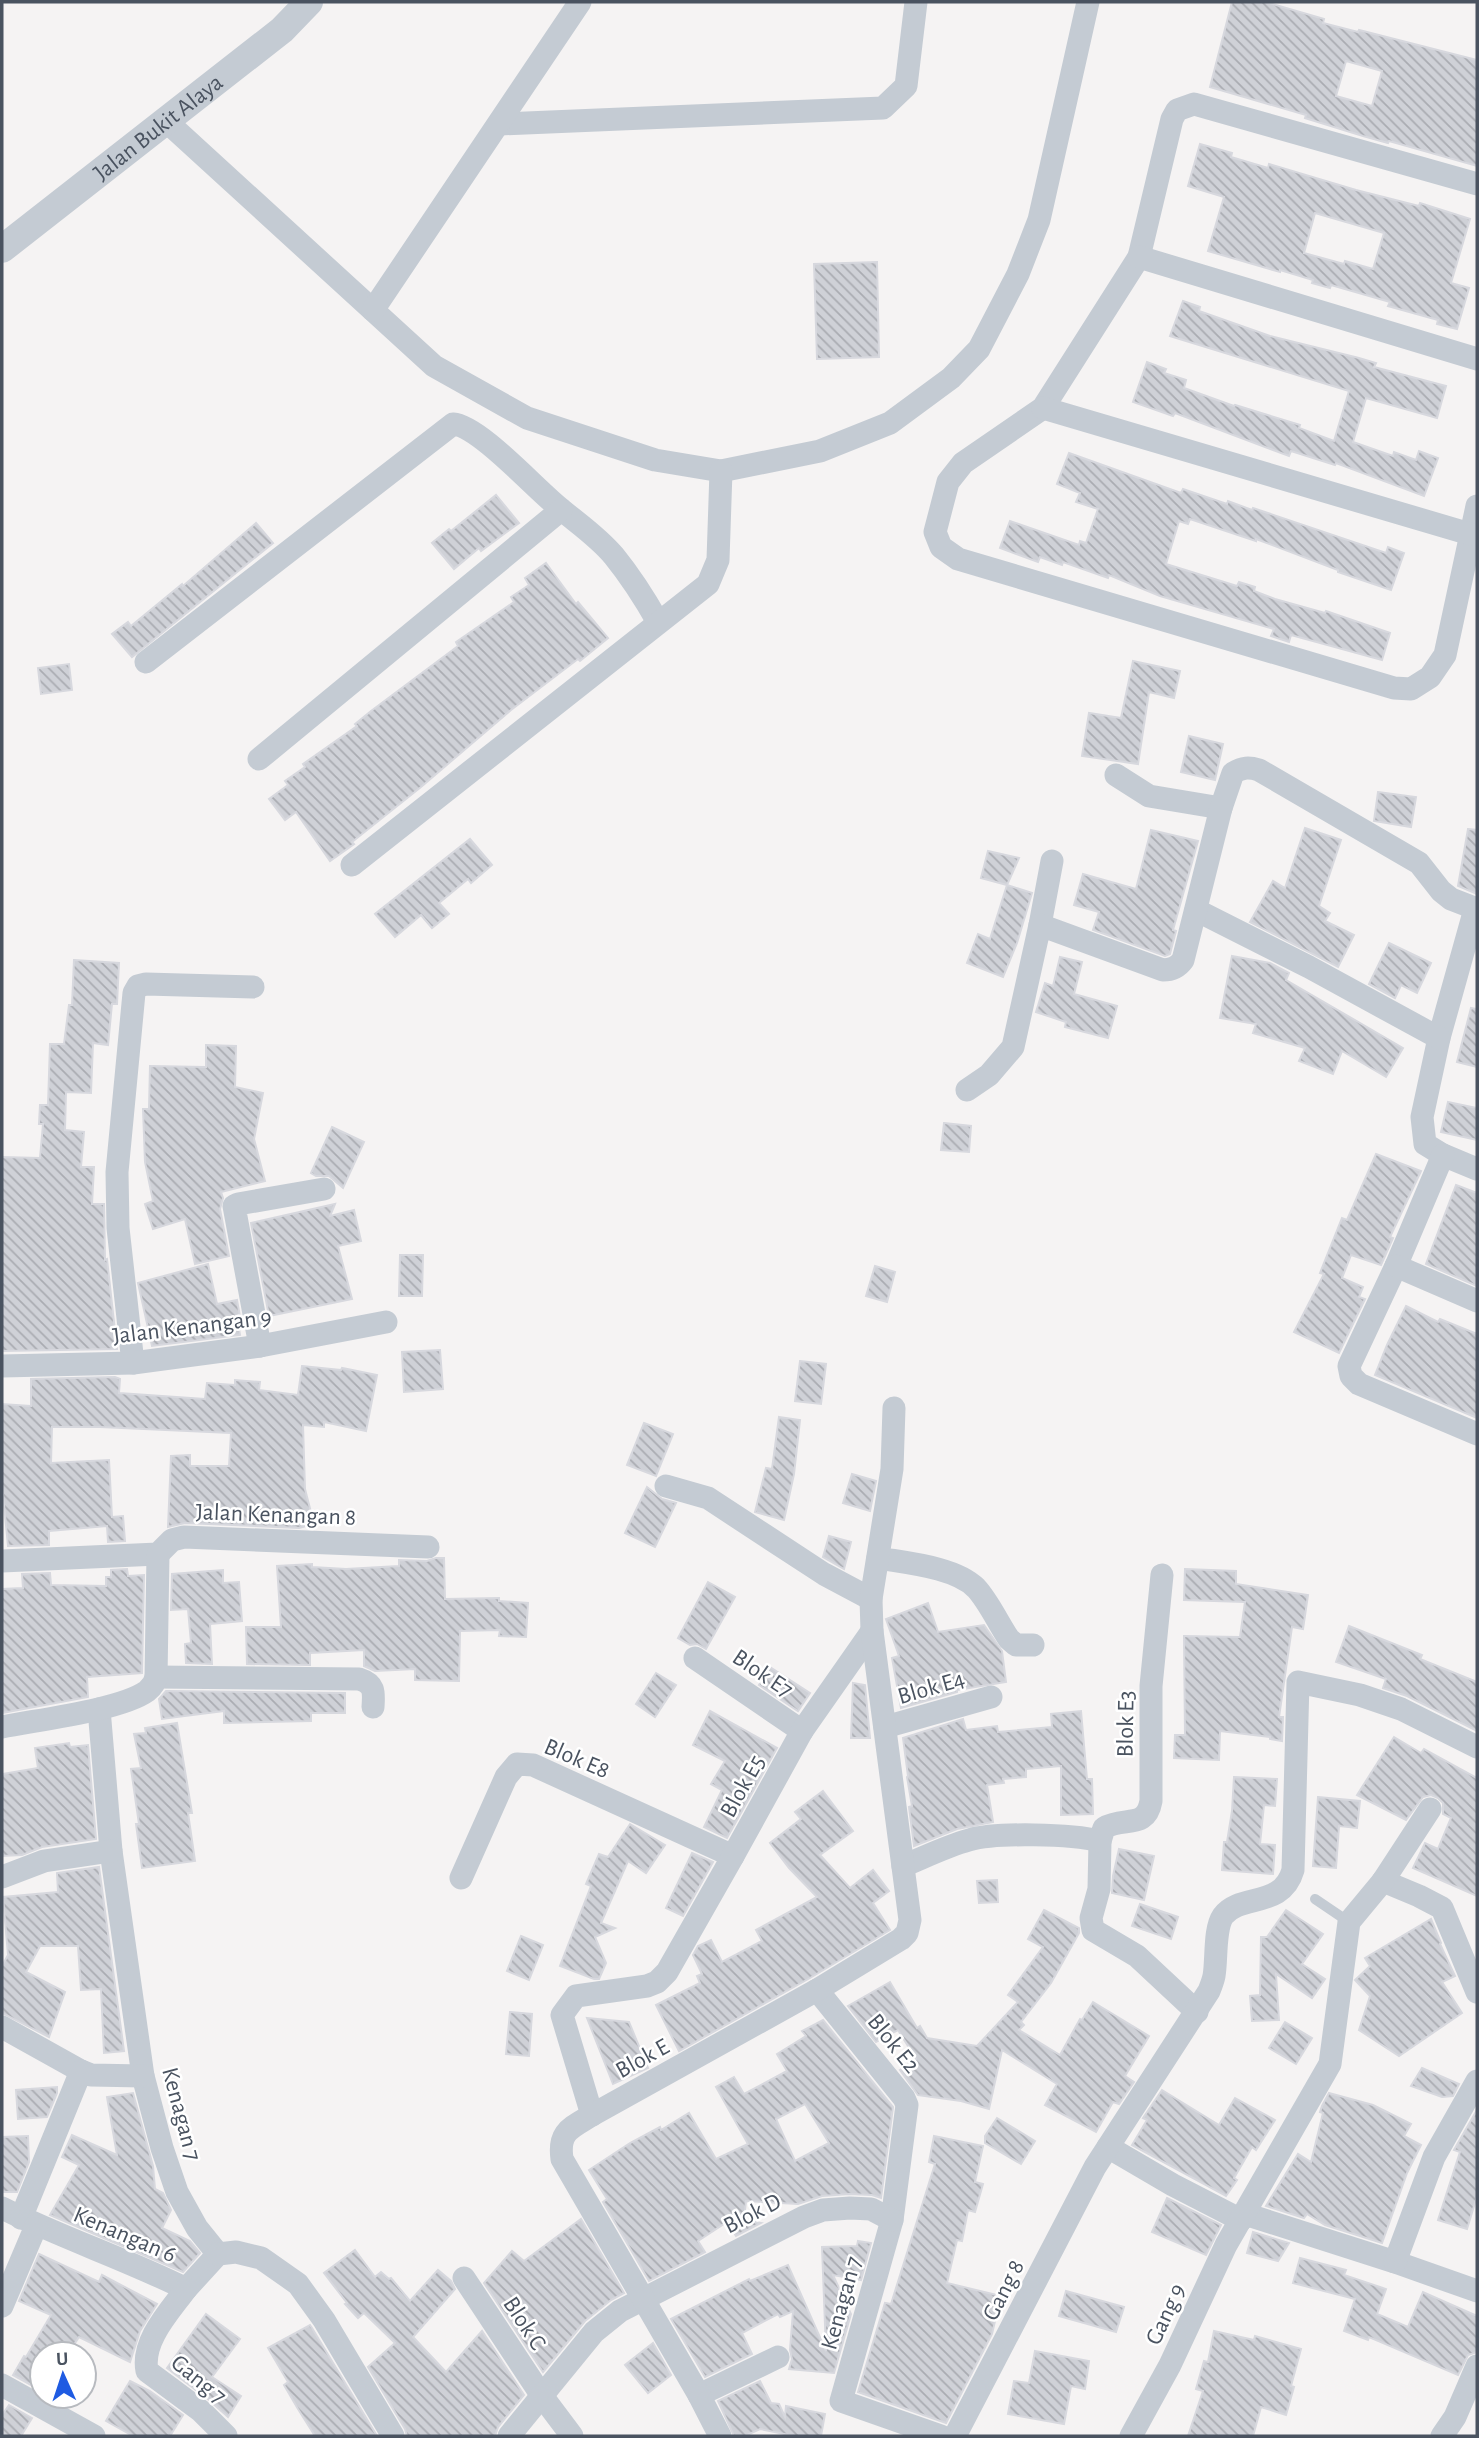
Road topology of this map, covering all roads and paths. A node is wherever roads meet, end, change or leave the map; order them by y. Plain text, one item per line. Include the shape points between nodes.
1 (309, 2) edge
2 (580, 2) edge
3 (916, 2) edge
4 (1088, 2) edge
5 (166, 121) junction
6 (500, 124) junction
7 (1477, 184) edge
8 (2, 249) edge
9 (1139, 257) junction
10 (373, 310) junction
11 (1477, 359) edge
12 (1043, 408) junction
13 (721, 471) junction
14 (1477, 506) edge
15 (561, 510) junction
16 (1470, 534) junction
17 (658, 622) junction
18 (146, 662) dead end
19 (259, 759) dead end
20 (1116, 775) dead end
21 (1221, 808) junction
22 (1052, 861) dead end
23 (352, 865) dead end
24 (1476, 909) edge
25 (1196, 910) junction
26 (1040, 925) junction
27 (253, 987) dead end
28 (1439, 1038) junction
29 (967, 1090) dead end
30 (1443, 1155) junction
31 (1477, 1169) edge
32 (324, 1189) dead end
33 (1396, 1266) junction
34 (1477, 1301) edge
35 (386, 1322) dead end
36 (260, 1346) junction
37 (133, 1363) junction
38 (2, 1366) edge
39 (894, 1408) dead end
40 (1477, 1434) edge
41 (666, 1486) dead end
42 (428, 1547) dead end
43 (158, 1554) junction
44 (878, 1558) junction
45 (2, 1561) edge
46 (1162, 1574) dead end
47 (871, 1599) junction
48 (872, 1631) junction
49 (1033, 1645) dead end
50 (695, 1658) dead end
51 (156, 1677) junction
52 (991, 1697) dead end
53 (373, 1707) dead end
54 (99, 1709) junction
55 (2, 1727) edge
56 (885, 1727) junction
57 (802, 1731) junction
58 (1477, 1747) edge
59 (1430, 1809) dead end
60 (1100, 1841) junction
61 (111, 1851) junction
62 (733, 1856) junction
63 (903, 1866) junction
64 (2, 1877) edge
65 (461, 1878) dead end
66 (1383, 1881) junction
67 (1315, 1899) dead end
68 (1349, 1922) junction
69 (817, 1990) junction
70 (1477, 1992) edge
71 (1197, 2012) junction
72 (2, 2027) edge
73 (81, 2071) junction
74 (143, 2076) junction
75 (1477, 2081) edge
76 (592, 2115) junction
77 (1108, 2147) junction
78 (20, 2217) edge
79 (1243, 2217) junction
80 (892, 2220) junction
81 (218, 2254) junction
82 (1395, 2262) junction
83 (464, 2278) dead end
84 (187, 2289) junction
85 (1477, 2291) edge
86 (642, 2298) junction
87 (2, 2306) edge
88 (778, 2357) dead end
89 (1477, 2366) edge
90 (2, 2385) edge
91 (699, 2395) junction
92 (542, 2396) junction
93 (94, 2436) edge
94 (226, 2436) edge
95 (393, 2436) edge
96 (509, 2436) edge
97 (572, 2436) edge
98 (720, 2436) edge
99 (941, 2436) edge
100 (955, 2436) edge
101 (1131, 2436) edge
102 (1441, 2436) edge

1 - 5 street, Jalan Bukit Alaya via 282,30
2 - 6 street
3 - 6 street via 906,86 883,107
4 - 13 street via 1039,220 1018,274 979,349 951,378 890,423 820,451
5 - 8 street, Jalan Bukit Alaya
5 - 10 street
6 - 10 street
7 - 9 street via 1194,104 1184,106 1172,119
9 - 11 street
9 - 12 street
10 - 13 street via 434,366 527,418 655,460
12 - 16 street
12 - 16 street via 963,463 948,482 935,532 941,547 958,559 1394,688 1411,689 1430,677 1445,655
13 - 17 street via 718,560 708,584
14 - 16 street
15 - 17 street via 613,554
15 - 18 street via 514,465 470,430 453,424
15 - 19 street
17 - 23 street
20 - 21 street via 1149,796
21 - 24 street via 1233,772 1247,767 1259,770 1419,863 1441,891
21 - 25 street
22 - 26 street
24 - 28 street
25 - 26 street via 1183,960 1169,970
25 - 28 street
26 - 29 street via 1013,1047
27 - 37 street via 146,984 134,993 117,1172 118,1228
28 - 30 street via 1422,1132 1425,1144
30 - 31 street
30 - 33 street
32 - 36 street via 234,1206
33 - 34 street
33 - 40 street via 1353,1352 1351,1376 1372,1391
35 - 36 street, Jalan Kenangan 9
36 - 37 street, Jalan Kenangan 9
37 - 38 street, Jalan Kenangan 9
39 - 44 street via 892,1469
41 - 47 street via 708,1498 824,1574
42 - 43 street, Jalan Kenangan 8 via 184,1537 172,1540
43 - 45 street, Jalan Kenangan 8
43 - 51 street
44 - 47 street
44 - 49 street via 963,1578 977,1589 1009,1639
46 - 60 street, Blok E3 via 1151,1686 1149,1810 1138,1820 1104,1828
47 - 48 street
48 - 56 street
48 - 57 street, Blok E5
50 - 57 street, Blok E7
51 - 53 street via 359,1679 374,1689
51 - 54 street via 154,1685 138,1696
52 - 56 street, Blok E4
54 - 55 street
54 - 61 street, Kenagan 7
56 - 63 street
57 - 62 street, Blok E5
58 - 71 street, Gang 8 via 1401,1709 1298,1682 1293,1870 1287,1885 1277,1893 1223,1915 1214,1977
59 - 66 street
60 - 63 street via 1027,1836 970,1839
60 - 71 street via 1093,1930 1137,1956
61 - 64 street via 44,1861
61 - 74 street, Kenagan 7
62 - 65 street, Blok E8 via 533,1765 517,1764 506,1777
62 - 76 street, Blok E5 via 657,1982 576,1996 562,2015
63 - 69 street, Blok E via 910,1920 907,1933
66 - 68 street
66 - 70 street via 1442,1908
67 - 68 lane
68 - 79 street, Gang 9 via 1330,2064
69 - 76 street, Blok E
69 - 80 street, Blok E2 via 907,2105
71 - 77 street, Gang 8
72 - 73 street
73 - 74 street
73 - 78 street
74 - 81 street, Kenagan 7 via 177,2192
75 - 82 street via 1434,2157
76 - 86 street, Blok E via 566,2132 560,2144 562,2159
77 - 79 street via 1173,2185
77 - 100 street, Gang 8
78 - 84 street, Kenangan 6
78 - 87 street
79 - 82 street
79 - 101 street, Gang 9
80 - 86 street, Blok D via 871,2209 823,2210
80 - 99 street, Kenagan 7 via 841,2401
81 - 84 street, Kenangan 6
81 - 95 street via 236,2252 261,2258 298,2284
82 - 85 street
83 - 92 street, Blok C
84 - 94 street, Gang 7 via 148,2347 147,2371
86 - 91 street, Blok E
86 - 92 street via 594,2332
88 - 91 street
89 - 102 street via 1455,2417
90 - 93 street
91 - 98 street, Blok E
92 - 96 street
92 - 97 street, Blok C

